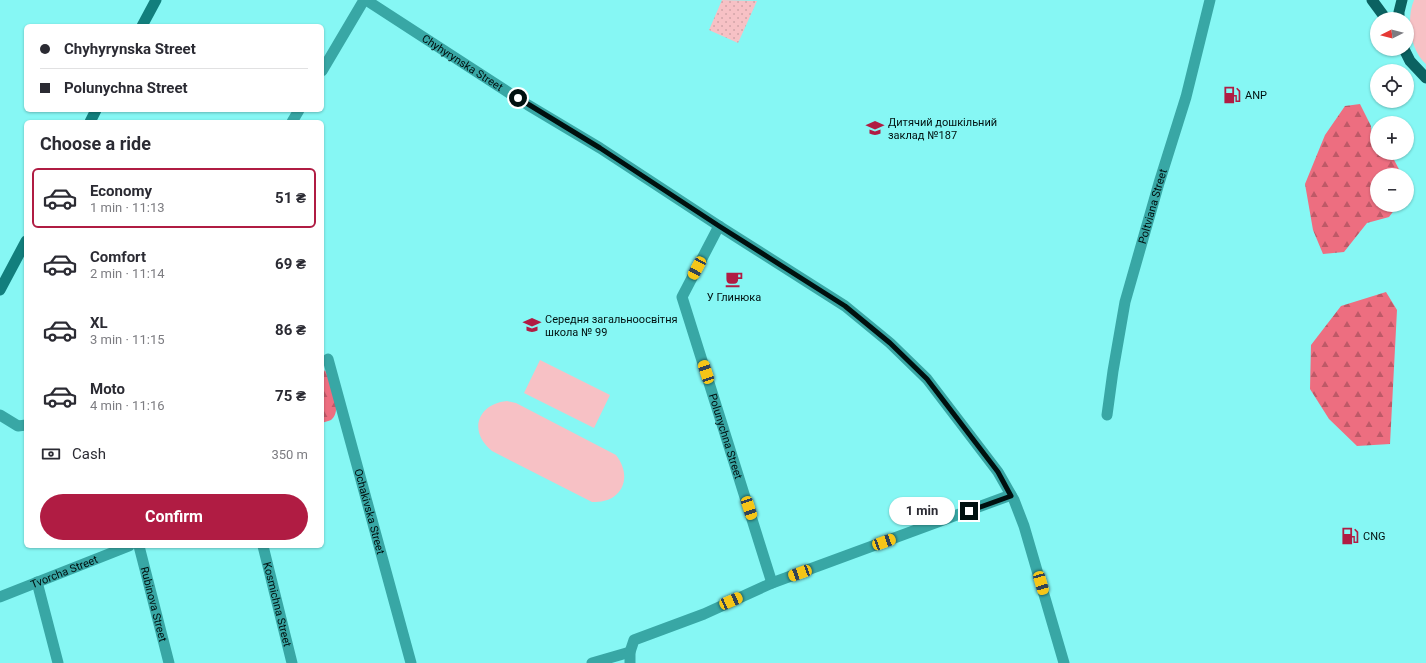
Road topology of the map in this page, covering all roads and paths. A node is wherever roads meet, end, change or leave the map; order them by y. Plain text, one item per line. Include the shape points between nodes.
1 (156, 0) edge
2 (365, 0) edge
3 (1210, 0) edge
4 (1372, 0) edge
5 (1402, 0) edge
6 (1381, 12) edge
7 (1399, 12) edge
8 (143, 24) edge
9 (1408, 56) edge
10 (324, 68) edge
11 (1426, 78) edge
12 (719, 226) junction
13 (24, 245) edge
14 (0, 290) edge
15 (328, 359) dead end
16 (0, 415) edge
17 (1107, 415) dead end
18 (24, 425) edge
19 (1011, 496) junction
20 (124, 548) edge
21 (140, 548) edge
22 (263, 548) edge
23 (37, 582) junction
24 (772, 583) junction
25 (0, 597) edge
26 (630, 652) junction
27 (58, 663) edge
28 (169, 663) edge
29 (292, 663) edge
30 (411, 663) edge
31 (592, 663) edge
32 (630, 663) edge
33 (1064, 663) edge

1 - 8 main road
2 - 10 street
2 - 12 street, Chyhyrynska Street
3 - 17 street, Poltviana Street via 1186,97 1125,302
4 - 6 main road
5 - 7 main road
9 - 11 main road
12 - 19 street, Chyhyrynska Street via 845,306 890,343 927,379 998,472
12 - 24 street, Polunychna Street via 682,296
13 - 14 main road
15 - 30 street, Ochakivska Street
16 - 18 street via 18,426
19 - 24 street
19 - 33 street, Chyhyrynska Street via 1024,526
20 - 23 street, Tvorcha Street
21 - 28 street, Rubinova Street
22 - 29 street, Kosmichna Street
23 - 25 street, Tvorcha Street
23 - 27 street
24 - 26 street via 704,614 634,640
26 - 31 street
26 - 32 street

